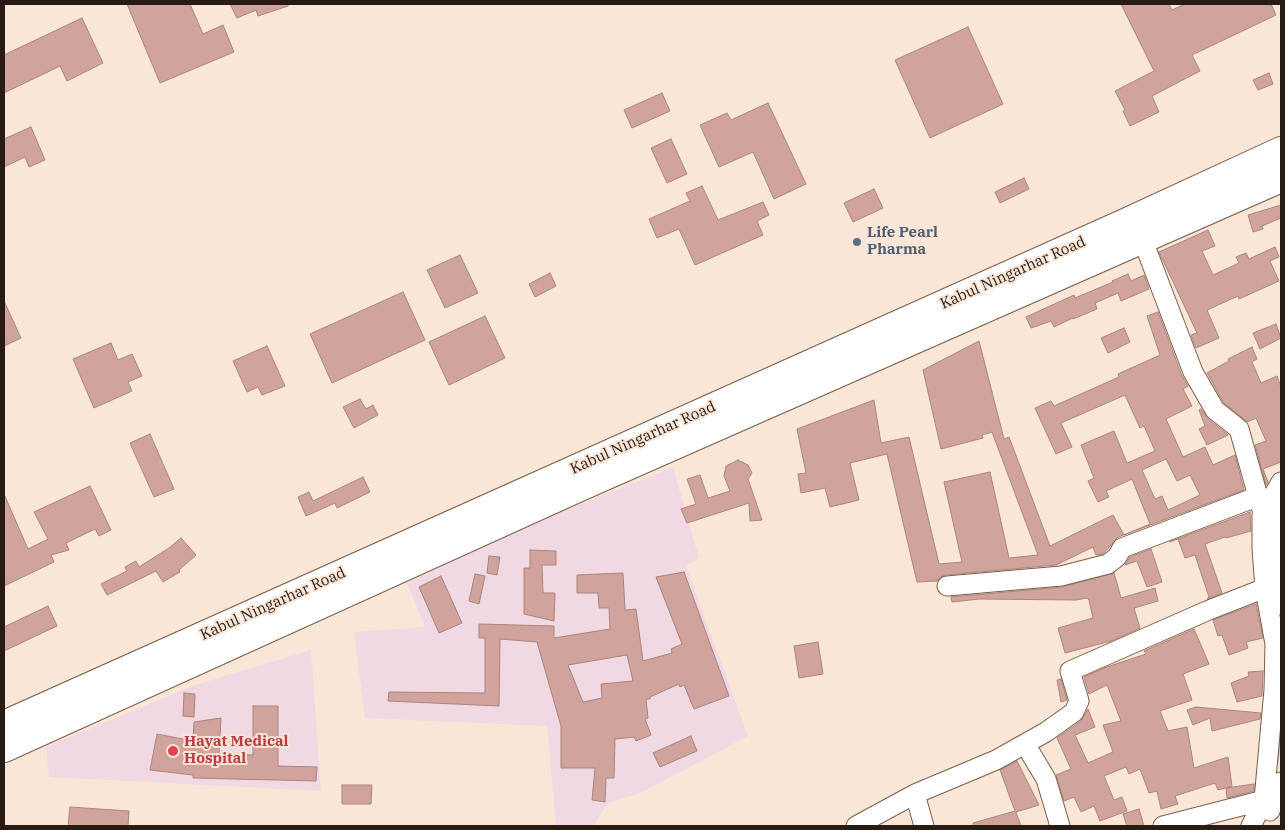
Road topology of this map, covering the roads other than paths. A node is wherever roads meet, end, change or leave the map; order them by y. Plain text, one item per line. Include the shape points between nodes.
1 (1281, 151) edge
2 (1281, 178) edge
3 (1142, 238) junction
4 (871, 347) junction
5 (1281, 482) edge
6 (1259, 496) junction
7 (1281, 511) edge
8 (1262, 515) junction
9 (1279, 551) edge
10 (1272, 585) junction
11 (947, 586) dead end
12 (1281, 605) edge
13 (1275, 737) edge
14 (5, 739) edge
15 (1025, 744) junction
16 (1274, 769) edge
17 (1273, 793) edge
18 (915, 794) junction
19 (1266, 824) edge
20 (856, 826) edge
21 (924, 826) edge
22 (1060, 826) edge
23 (1163, 826) edge

1 - 4 highway, Kabul Ningarhar Road
2 - 3 highway, Kabul Ningarhar Road
3 - 4 highway, Kabul Ningarhar Road
3 - 6 street via 1193,372 1214,410 1239,429
4 - 14 highway, Kabul Ningarhar Road
5 - 8 street
6 - 8 street
6 - 11 street via 1122,548 1108,564 1061,576
7 - 9 street
8 - 10 street via 1262,548
9 - 10 street
10 - 12 street
10 - 13 street
10 - 15 street via 1070,672 1079,701 1074,712
13 - 16 street
15 - 18 street via 996,760
15 - 22 street via 1046,779
16 - 17 street
17 - 19 street
17 - 23 street
18 - 20 street
18 - 21 street

